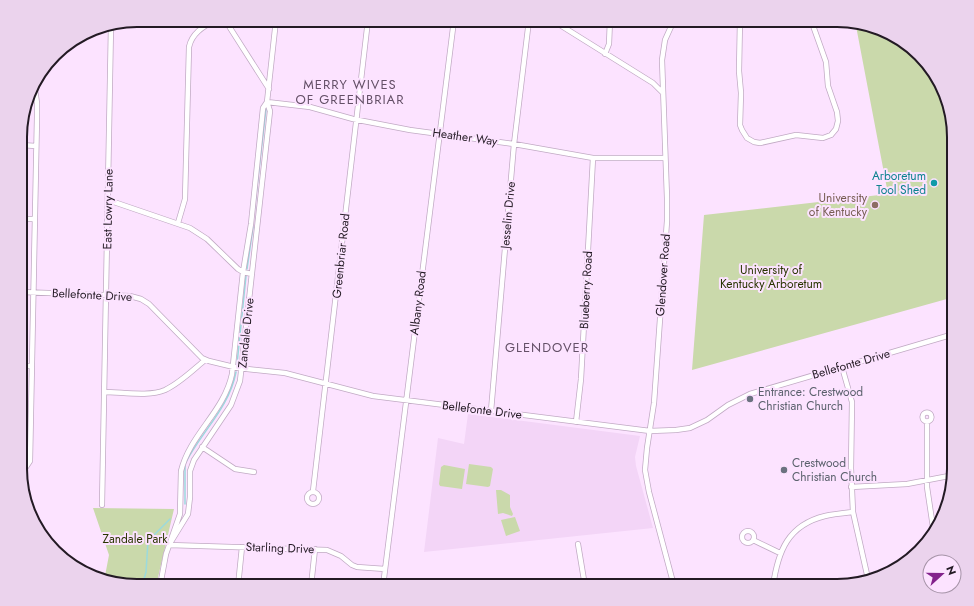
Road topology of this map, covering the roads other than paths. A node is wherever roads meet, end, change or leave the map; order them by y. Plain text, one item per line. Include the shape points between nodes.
1 (204, 27) edge
2 (229, 27) edge
3 (275, 27) edge
4 (367, 27) edge
5 (453, 27) edge
6 (528, 27) edge
7 (563, 27) edge
8 (610, 27) edge
9 (671, 27) edge
10 (740, 27) edge
11 (814, 27) edge
12 (111, 31) edge
13 (605, 54) junction
14 (269, 89) junction
15 (663, 93) junction
16 (36, 94) edge
17 (268, 102) junction
18 (356, 119) junction
19 (440, 134) junction
20 (514, 144) junction
21 (27, 145) edge
22 (36, 146) junction
23 (593, 158) junction
24 (665, 158) junction
25 (108, 200) junction
26 (27, 219) edge
27 (35, 219) junction
28 (178, 223) junction
29 (243, 272) junction
30 (252, 274) junction
31 (27, 292) edge
32 (34, 293) junction
33 (106, 295) junction
34 (947, 336) edge
35 (205, 360) junction
36 (27, 366) edge
37 (32, 366) junction
38 (233, 367) junction
39 (842, 367) junction
40 (242, 369) junction
41 (326, 384) junction
42 (104, 392) junction
43 (406, 400) junction
44 (491, 411) junction
45 (576, 422) junction
46 (927, 422) dead end
47 (650, 431) junction
48 (202, 447) junction
49 (27, 466) edge
50 (254, 472) dead end
51 (947, 477) edge
52 (927, 481) junction
53 (851, 487) junction
54 (313, 491) dead end
55 (102, 505) dead end
56 (853, 512) junction
57 (933, 523) edge
58 (753, 540) dead end
59 (578, 544) dead end
60 (169, 545) junction
61 (242, 547) junction
62 (315, 549) junction
63 (780, 553) junction
64 (385, 569) junction
65 (867, 574) edge
66 (161, 579) edge
67 (239, 579) edge
68 (312, 579) edge
69 (384, 579) edge
70 (584, 579) edge
71 (673, 579) edge
72 (774, 579) edge

1 - 28 street via 194,34 189,47 185,199
2 - 14 street
3 - 14 street, Zandale Drive
4 - 18 street, Greenbriar Road
5 - 19 street, Albany Road
6 - 20 street, Jesselin Drive
7 - 13 street
8 - 13 street via 609,44
9 - 15 street, Glendover Road via 662,54
10 - 11 street via 740,125 747,138 757,143 790,136 823,138 834,132 837,112 828,86 826,62
12 - 25 street, East Lowry Lane
13 - 15 street via 653,83
14 - 17 street, Zandale Drive
15 - 24 street, Glendover Road
16 - 22 street
17 - 18 street, Heather Way via 310,107
17 - 29 street, Zandale Drive via 263,108 251,224
17 - 30 street, Zandale Drive via 270,111
18 - 19 street, Heather Way
18 - 41 street, Greenbriar Road
19 - 20 street, Heather Way
19 - 43 street, Albany Road
20 - 23 street, Heather Way
20 - 44 street, Jesselin Drive
21 - 22 street
22 - 27 street
23 - 24 street, Heather Way
23 - 45 street, Blueberry Road via 581,379
24 - 47 street, Glendover Road via 667,221
25 - 28 street
25 - 33 street, East Lowry Lane
26 - 27 street
27 - 32 street
28 - 29 street via 202,235
29 - 30 street
29 - 38 street, Zandale Drive
30 - 40 street, Zandale Drive
31 - 32 street, Bellefonte Drive
32 - 33 street, Bellefonte Drive
32 - 37 street
33 - 35 street, Bellefonte Drive via 130,296 145,301
33 - 42 street, East Lowry Lane
34 - 39 street, Bellefonte Drive
35 - 38 street, Bellefonte Drive
35 - 42 street via 169,388 159,392
36 - 37 street
37 - 49 street via 30,461
38 - 40 street, Bellefonte Drive
38 - 60 street, Zandale Drive via 224,398 192,445 182,465 180,514
39 - 47 street, Bellefonte Drive via 750,394 690,428
39 - 53 street via 852,402
40 - 41 street, Bellefonte Drive via 276,372
40 - 48 street, Zandale Drive via 233,400
41 - 43 street, Bellefonte Drive via 374,396
41 - 54 street, Greenbriar Road
42 - 55 street, East Lowry Lane
43 - 44 street, Bellefonte Drive
43 - 64 street, Albany Road
44 - 45 street, Bellefonte Drive
45 - 47 street, Bellefonte Drive
46 - 52 street
47 - 71 street, Glendover Road via 645,470
48 - 50 street via 235,469
48 - 60 street, Zandale Drive via 191,466 188,514
51 - 52 street
52 - 53 street
52 - 57 street
53 - 56 street
56 - 63 street via 824,516 807,523 791,536
56 - 65 street
58 - 63 street
59 - 70 street
60 - 61 street, Starling Drive
60 - 66 street, Zandale Drive
61 - 62 street, Starling Drive
61 - 67 street
62 - 64 street, Starling Drive via 332,552 357,567
62 - 68 street
63 - 72 street
64 - 69 street, Albany Road

